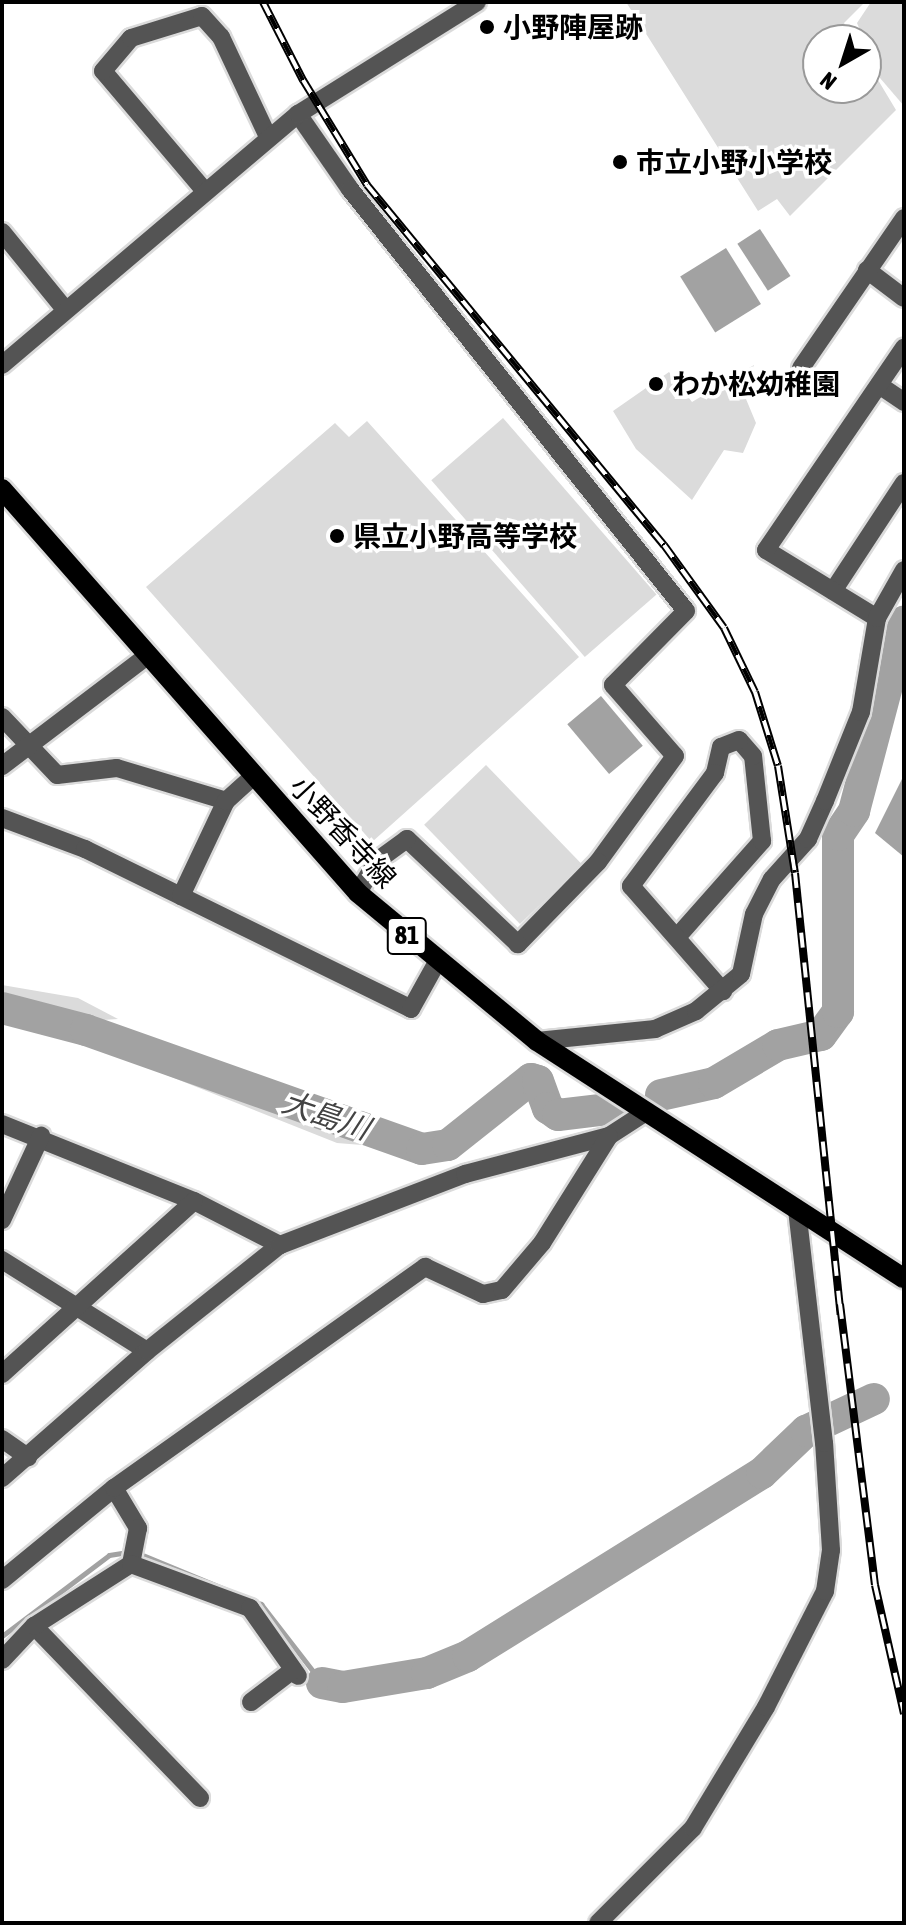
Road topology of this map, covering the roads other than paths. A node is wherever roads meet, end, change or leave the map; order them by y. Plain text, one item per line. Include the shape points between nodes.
1 (477, 2) edge
2 (298, 114) junction
3 (268, 137) junction
4 (204, 190) junction
5 (904, 218) edge
6 (2, 232) edge
7 (867, 270) junction
8 (904, 298) edge
9 (64, 308) junction
10 (904, 348) edge
11 (2, 365) edge
12 (801, 368) dead end
13 (879, 385) junction
14 (904, 402) edge
15 (904, 483) edge
16 (2, 489) edge
17 (904, 570) edge
18 (833, 591) junction
19 (877, 618) junction
20 (147, 656) junction
21 (2, 717) edge
22 (30, 745) junction
23 (2, 766) edge
24 (253, 777) junction
25 (226, 801) junction
26 (2, 818) edge
27 (358, 893) junction
28 (181, 896) junction
29 (678, 936) junction
30 (437, 962) junction
31 (723, 991) junction
32 (537, 1041) junction
33 (643, 1114) junction
34 (2, 1124) edge
35 (41, 1136) junction
36 (609, 1136) junction
37 (194, 1201) junction
38 (797, 1211) junction
39 (2, 1220) edge
40 (280, 1245) junction
41 (2, 1260) edge
42 (904, 1278) edge
43 (78, 1306) junction
44 (147, 1351) junction
45 (2, 1374) edge
46 (2, 1439) edge
47 (28, 1457) junction
48 (2, 1478) edge
49 (114, 1488) junction
50 (133, 1557) junction
51 (2, 1580) edge
52 (34, 1626) junction
53 (2, 1660) edge
54 (251, 1702) dead end
55 (200, 1798) dead end
56 (598, 1923) edge

1 - 2 street
2 - 3 street
2 - 27 street via 350,189 686,611 613,685 675,756 598,862 518,944 407,839 377,861
3 - 4 street
3 - 4 street via 221,37 202,16 131,38 103,71
4 - 9 street
5 - 7 street
6 - 9 street
7 - 8 street
7 - 12 street
9 - 11 street
10 - 13 street
13 - 14 street
13 - 18 street via 766,550
15 - 18 street
16 - 20 main road, 小野香寺線 / 81
17 - 19 street
18 - 19 street
19 - 31 street via 861,712 825,801 808,839 772,879 754,914 741,974
20 - 22 street
20 - 24 main road, 小野香寺線 / 81
21 - 22 street
22 - 23 street
22 - 25 street via 57,775 117,768
24 - 25 street
24 - 27 main road, 小野香寺線 / 81
25 - 28 street
26 - 28 street via 85,849
27 - 30 main road, 小野香寺線 / 81
28 - 30 street via 411,1009
29 - 29 street via 762,841 753,756 739,740 721,747 715,773 631,886
29 - 31 street
30 - 32 main road, 小野香寺線 / 81
31 - 32 street via 696,1011 655,1029
32 - 33 main road, 小野香寺線 / 81
33 - 36 street
33 - 38 main road, 小野香寺線 / 81
34 - 35 street
35 - 37 street
35 - 39 street
36 - 40 street via 465,1174
36 - 49 street via 542,1243 502,1290 483,1294 425,1267
37 - 40 street
37 - 43 street
38 - 42 main road, 小野香寺線 / 81
38 - 56 street via 824,1443 831,1550 825,1591 766,1707 693,1828
40 - 44 street
41 - 43 street
43 - 44 street
43 - 45 street
44 - 47 street
46 - 47 street
47 - 48 street
49 - 50 street via 138,1528
49 - 51 street
50 - 52 street
50 - 54 street via 250,1608 296,1673
52 - 53 street
52 - 55 street

